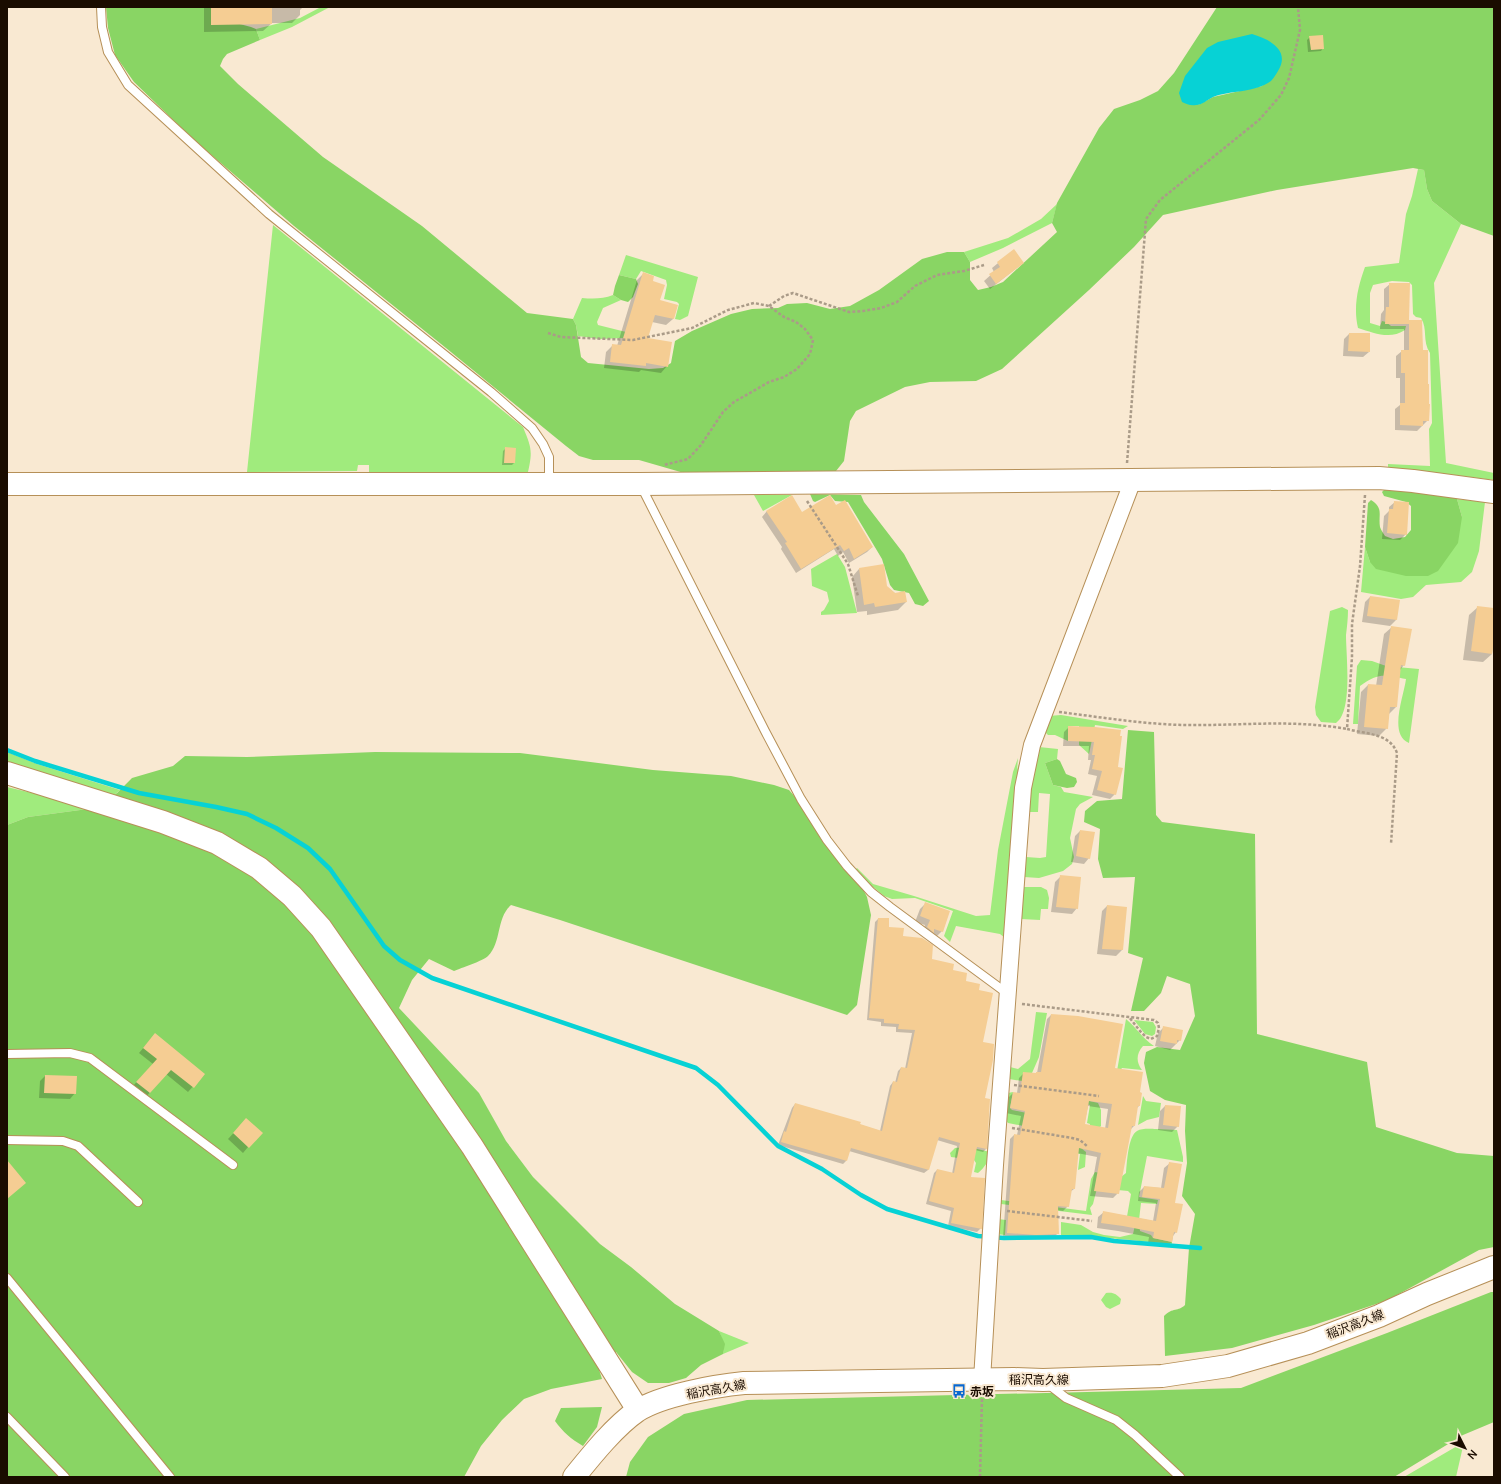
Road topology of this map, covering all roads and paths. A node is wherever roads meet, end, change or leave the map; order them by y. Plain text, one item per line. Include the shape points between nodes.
1 (101, 7) edge
2 (1298, 7) edge
3 (984, 265) dead end
4 (769, 306) junction
5 (548, 333) dead end
6 (658, 465) dead end
7 (1366, 478) junction
8 (1129, 480) junction
9 (795, 482) junction
10 (7, 484) edge
11 (549, 484) junction
12 (640, 484) junction
13 (1494, 492) edge
14 (858, 596) dead end
15 (1045, 711) junction
16 (1348, 729) junction
17 (7, 773) edge
18 (1391, 844) dead end
19 (1008, 999) junction
20 (1129, 1017) junction
21 (7, 1054) edge
22 (1001, 1084) junction
23 (1099, 1096) dead end
24 (998, 1125) junction
25 (7, 1140) edge
26 (1088, 1147) dead end
27 (233, 1165) dead end
28 (138, 1202) dead end
29 (993, 1210) junction
30 (1092, 1221) dead end
31 (1494, 1267) edge
32 (7, 1278) edge
33 (982, 1380) junction
34 (1043, 1380) junction
35 (638, 1410) junction
36 (7, 1417) edge
37 (65, 1477) edge
38 (170, 1477) edge
39 (574, 1477) edge
40 (980, 1477) edge
41 (1180, 1477) edge

1 - 11 lane via 102,27 108,52 128,85 269,214 532,428 549,457
2 - 8 path via 1300,30 1289,78 1281,95 1258,120 1160,200 1146,219
3 - 4 path via 937,275 915,286 897,302 881,308 849,312 793,293
4 - 5 path via 754,303 744,305 692,328 633,340 561,337
4 - 6 path via 805,329 813,340 810,354 797,369 734,402 723,412 702,445 688,459
7 - 8 street
7 - 13 street via 1414,481
7 - 16 path via 1360,566 1352,624
8 - 9 street
8 - 15 street
9 - 12 street
9 - 14 path via 848,564
10 - 11 street
11 - 12 street
12 - 19 lane via 768,737 801,799 827,840 871,892
15 - 16 path via 1158,724 1305,724
15 - 19 street via 1032,745 1023,788
16 - 18 path via 1379,736 1394,746 1397,753
17 - 35 street via 163,822 217,843 259,868 292,896 321,928 472,1146
19 - 20 path
19 - 22 street
20 - 20 path via 1154,1020 1159,1028 1157,1036 1151,1039 1146,1037
21 - 27 lane via 70,1053 90,1058
22 - 23 path
22 - 24 street
24 - 26 path via 1072,1138 1080,1140
24 - 29 street
25 - 28 lane via 63,1141 78,1146
29 - 30 path
29 - 33 street
31 - 34 street, 稲沢高久線 via 1379,1316 1308,1342 1228,1366 1162,1376
32 - 38 lane
33 - 34 street, 稲沢高久線
33 - 35 street, 稲沢高久線 via 744,1383 691,1392 661,1400
33 - 40 path
34 - 41 lane via 1066,1398 1116,1420
35 - 39 street, 稲沢高久線 via 616,1429
36 - 37 lane

